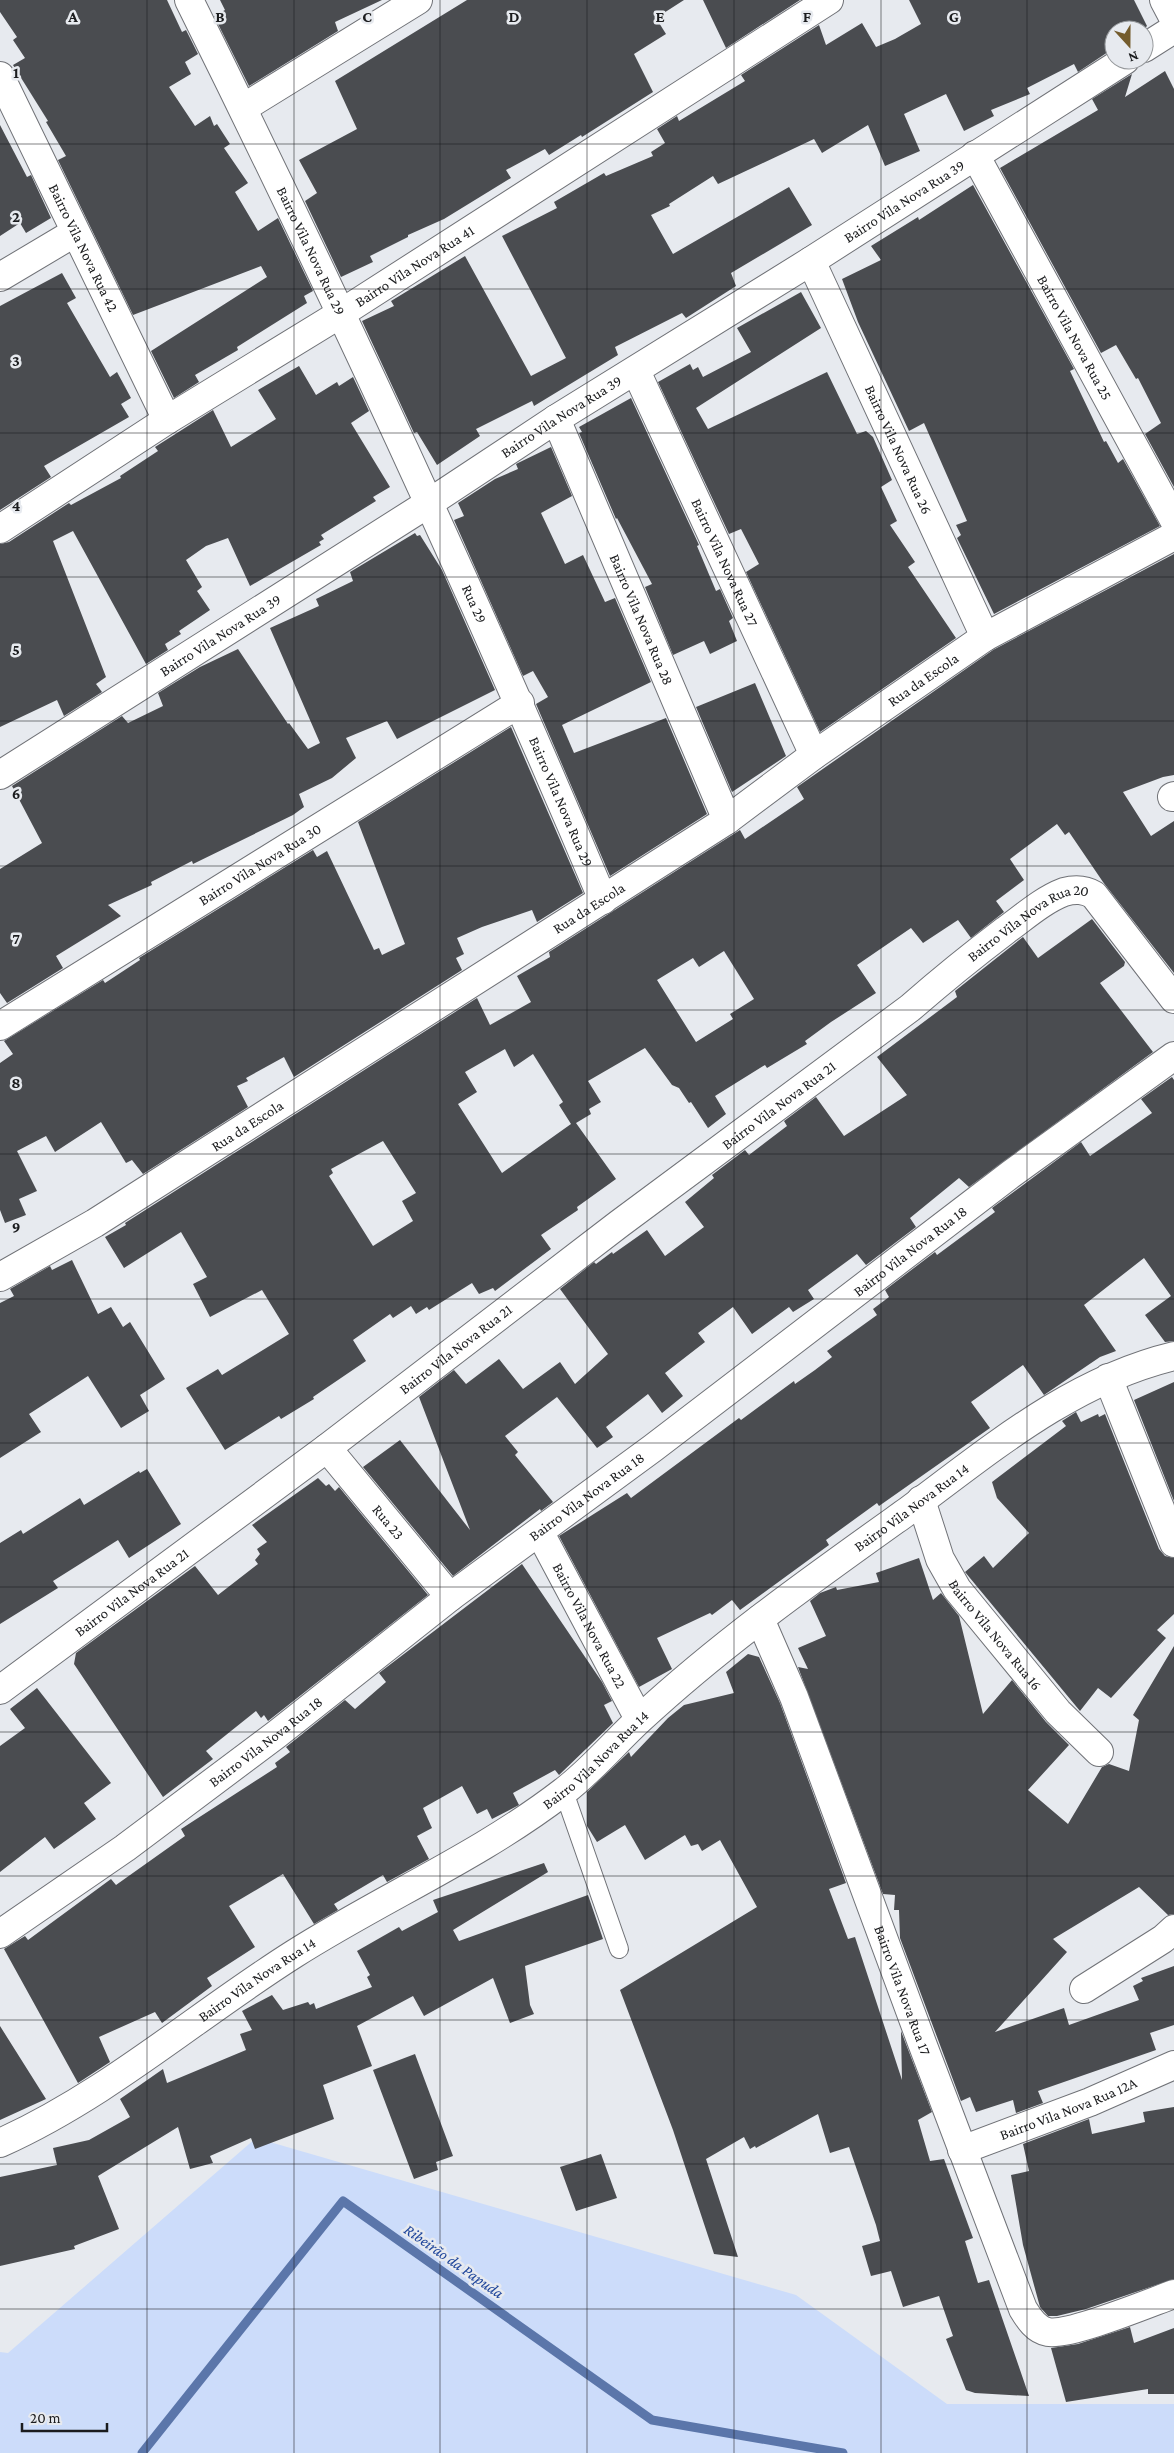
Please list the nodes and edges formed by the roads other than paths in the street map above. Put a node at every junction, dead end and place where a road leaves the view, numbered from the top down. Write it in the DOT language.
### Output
graph roads {
  1 [pos="189,0"];
  2 [pos="417,0"];
  3 [pos="829,0"];
  4 [pos="1164,0"];
  5 [pos="1174,20"];
  6 [pos="1174,29"];
  7 [pos="1154,42"];
  8 [pos="1109,70"];
  9 [pos="0,76"];
  10 [pos="243,108"];
  11 [pos="975,155"];
  12 [pos="74,233"];
  13 [pos="811,261"];
  14 [pos="0,277"];
  15 [pos="340,314"];
  16 [pos="636,371"];
  17 [pos="556,419"];
  18 [pos="167,420"];
  19 [pos="429,502"];
  20 [pos="1174,520"];
  21 [pos="0,529"];
  22 [pos="1174,536"];
  23 [pos="985,637"];
  24 [pos="520,703"];
  25 [pos="814,755"];
  26 [pos="0,775"];
  27 [pos="727,820"];
  28 [pos="602,900"];
  29 [pos="1174,999"];
  30 [pos="910,1008"];
  31 [pos="0,1026"];
  32 [pos="1174,1056"];
  33 [pos="0,1278"];
  34 [pos="1174,1356"];
  35 [pos="1108,1378"];
  36 [pos="327,1448"];
  37 [pos="921,1500"];
  38 [pos="540,1533"];
  39 [pos="1174,1544"];
  40 [pos="450,1596"];
  41 [pos="760,1619"];
  42 [pos="0,1690"];
  43 [pos="639,1719"];
  44 [pos="1099,1752"];
  45 [pos="564,1792"];
  46 [pos="1174,1929"];
  47 [pos="0,1934"];
  48 [pos="619,1948"];
  49 [pos="1084,1989"];
  50 [pos="1174,2065"];
  51 [pos="0,2143"];
  52 [pos="962,2150"];
  53 [pos="1174,2294"];
  1 -- 10 [label="street, Bairro Vila Nova Rua 29"];
  2 -- 10 [label="street"];
  3 -- 15 [label="street, Bairro Vila Nova Rua 41"];
  4 -- 5 [label="street"];
  6 -- 7 [label="street"];
  8 -- 11 [label="street, Bairro Vila Nova Rua 39"];
  9 -- 12 [label="street, Bairro Vila Nova Rua 42"];
  10 -- 15 [label="street, Bairro Vila Nova Rua 29"];
  11 -- 13 [label="street, Bairro Vila Nova Rua 39"];
  11 -- 20 [label="street, Bairro Vila Nova Rua 25"];
  12 -- 14 [label="street"];
  12 -- 18 [label="street, Bairro Vila Nova Rua 42"];
  13 -- 16 [label="street, Bairro Vila Nova Rua 39"];
  13 -- 23 [label="street, Bairro Vila Nova Rua 26"];
  15 -- 18 [label="street, Bairro Vila Nova Rua 41"];
  15 -- 19 [label="street, Bairro Vila Nova Rua 29"];
  16 -- 17 [label="street, Bairro Vila Nova Rua 39"];
  16 -- 25 [label="street, Bairro Vila Nova Rua 27"];
  17 -- 19 [label="street, Bairro Vila Nova Rua 39"];
  17 -- 27 [label="street, Bairro Vila Nova Rua 28"];
  18 -- 21 [label="street, Bairro Vila Nova Rua 41"];
  19 -- 24 [label="street, Rua 29"];
  19 -- 26 [label="street, Bairro Vila Nova Rua 39"];
  22 -- 23 [label="street, Rua da Escola"];
  23 -- 25 [label="street, Rua da Escola"];
  24 -- 28 [label="street, Bairro Vila Nova Rua 29"];
  24 -- 31 [label="street, Bairro Vila Nova Rua 30"];
  25 -- 27 [label="street, Rua da Escola"];
  27 -- 28 [label="street, Rua da Escola"];
  28 -- 33 [label="street, Rua da Escola"];
  29 -- 30 [label="street, Bairro Vila Nova Rua 20"];
  30 -- 36 [label="street, Bairro Vila Nova Rua 21"];
  32 -- 38 [label="street, Bairro Vila Nova Rua 18"];
  34 -- 35 [label="street, Bairro Vila Nova Rua 14"];
  35 -- 37 [label="street, Bairro Vila Nova Rua 14"];
  35 -- 39 [label="street"];
  36 -- 40 [label="street, Rua 23"];
  36 -- 42 [label="street, Bairro Vila Nova Rua 21"];
  37 -- 41 [label="street, Bairro Vila Nova Rua 14"];
  37 -- 44 [label="street, Bairro Vila Nova Rua 16"];
  38 -- 40 [label="street, Bairro Vila Nova Rua 18"];
  38 -- 43 [label="street, Bairro Vila Nova Rua 22"];
  40 -- 47 [label="street, Bairro Vila Nova Rua 18"];
  41 -- 43 [label="street, Bairro Vila Nova Rua 14"];
  41 -- 52 [label="street, Bairro Vila Nova Rua 17"];
  43 -- 45 [label="street, Bairro Vila Nova Rua 14"];
  45 -- 48 [label="lane"];
  45 -- 51 [label="street, Bairro Vila Nova Rua 14"];
  46 -- 49 [label="street"];
  50 -- 52 [label="street, Bairro Vila Nova Rua 12A"];
  52 -- 53 [label="street, Bairro Vila Nova Rua 17"];
}
